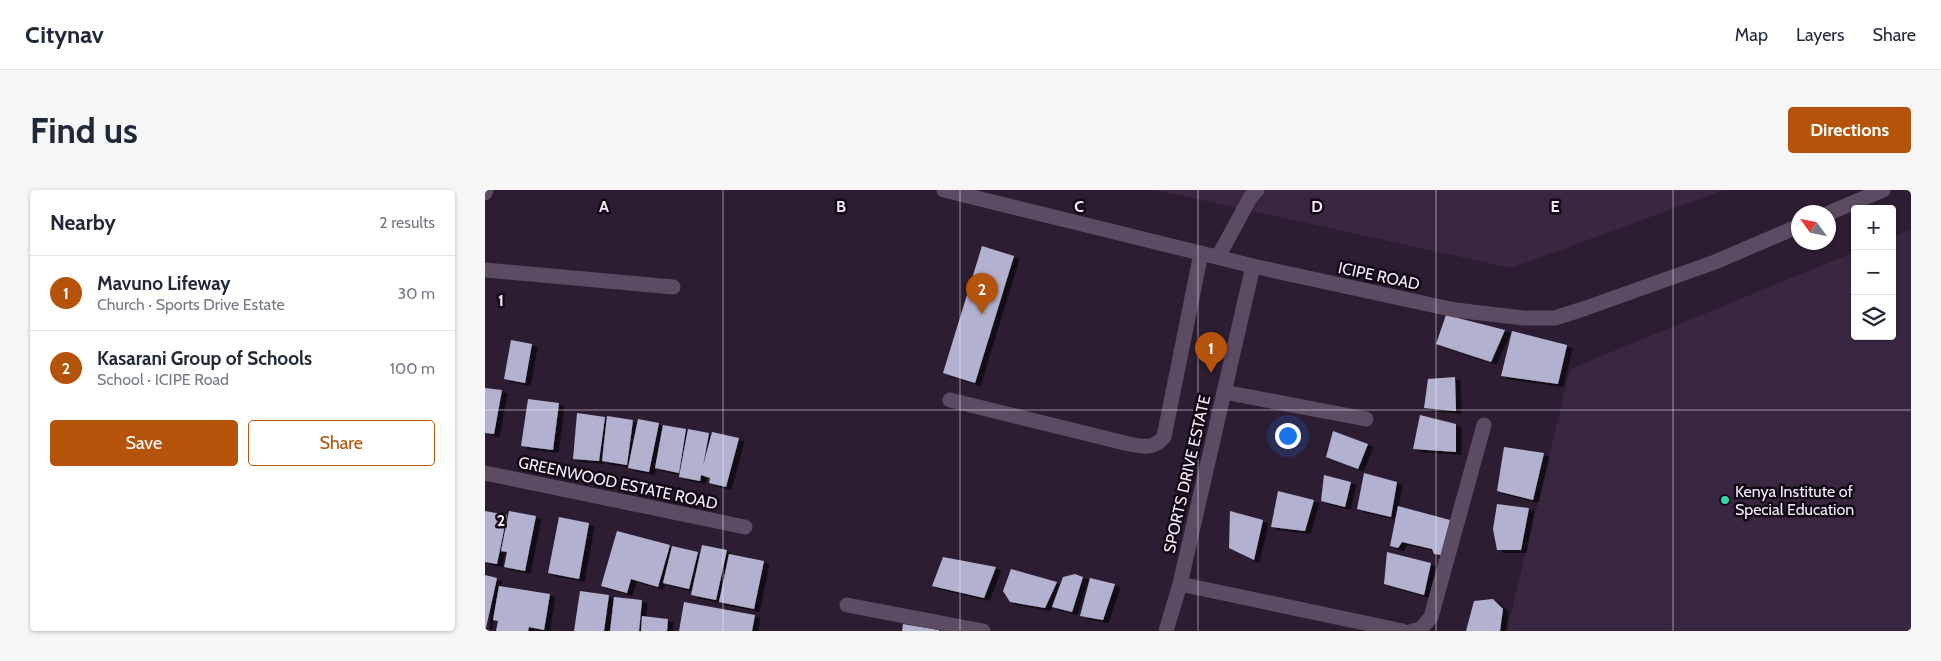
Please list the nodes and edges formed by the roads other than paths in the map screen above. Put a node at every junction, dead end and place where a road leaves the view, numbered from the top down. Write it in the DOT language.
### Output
graph roads {
  1 [pos="944,190"];
  2 [pos="1257,190"];
  3 [pos="1883,190"];
  4 [pos="1836,210"];
  5 [pos="1791,229"];
  6 [pos="1201,253"];
  7 [pos="1218,257"];
  8 [pos="1253,266"];
  9 [pos="485,270"];
  10 [pos="673,287"];
  11 [pos="1224,392"];
  12 [pos="950,400"];
  13 [pos="1367,419"];
  14 [pos="1484,425"];
  15 [pos="485,473"];
  16 [pos="745,527"];
  17 [pos="1180,584"];
  18 [pos="847,605"];
  19 [pos="983,631"];
  20 [pos="1166,631"];
  21 [pos="1403,631"];
  22 [pos="1412,631"];
  1 -- 6 [label="street, ICIPE ROAD"];
  2 -- 7 [label="street"];
  3 -- 4 [label="street"];
  5 -- 8 [label="street, ICIPE ROAD"];
  6 -- 7 [label="street, ICIPE ROAD"];
  6 -- 12 [label="street"];
  7 -- 8 [label="street, ICIPE ROAD"];
  8 -- 11 [label="street, SPORTS DRIVE ESTATE"];
  9 -- 10 [label="street"];
  11 -- 13 [label="street"];
  11 -- 17 [label="street, SPORTS DRIVE ESTATE"];
  14 -- 22 [label="street"];
  15 -- 16 [label="street, GREENWOOD ESTATE ROAD"];
  17 -- 20 [label="street, SPORTS DRIVE ESTATE"];
  17 -- 21 [label="street"];
  18 -- 19 [label="street"];
}
